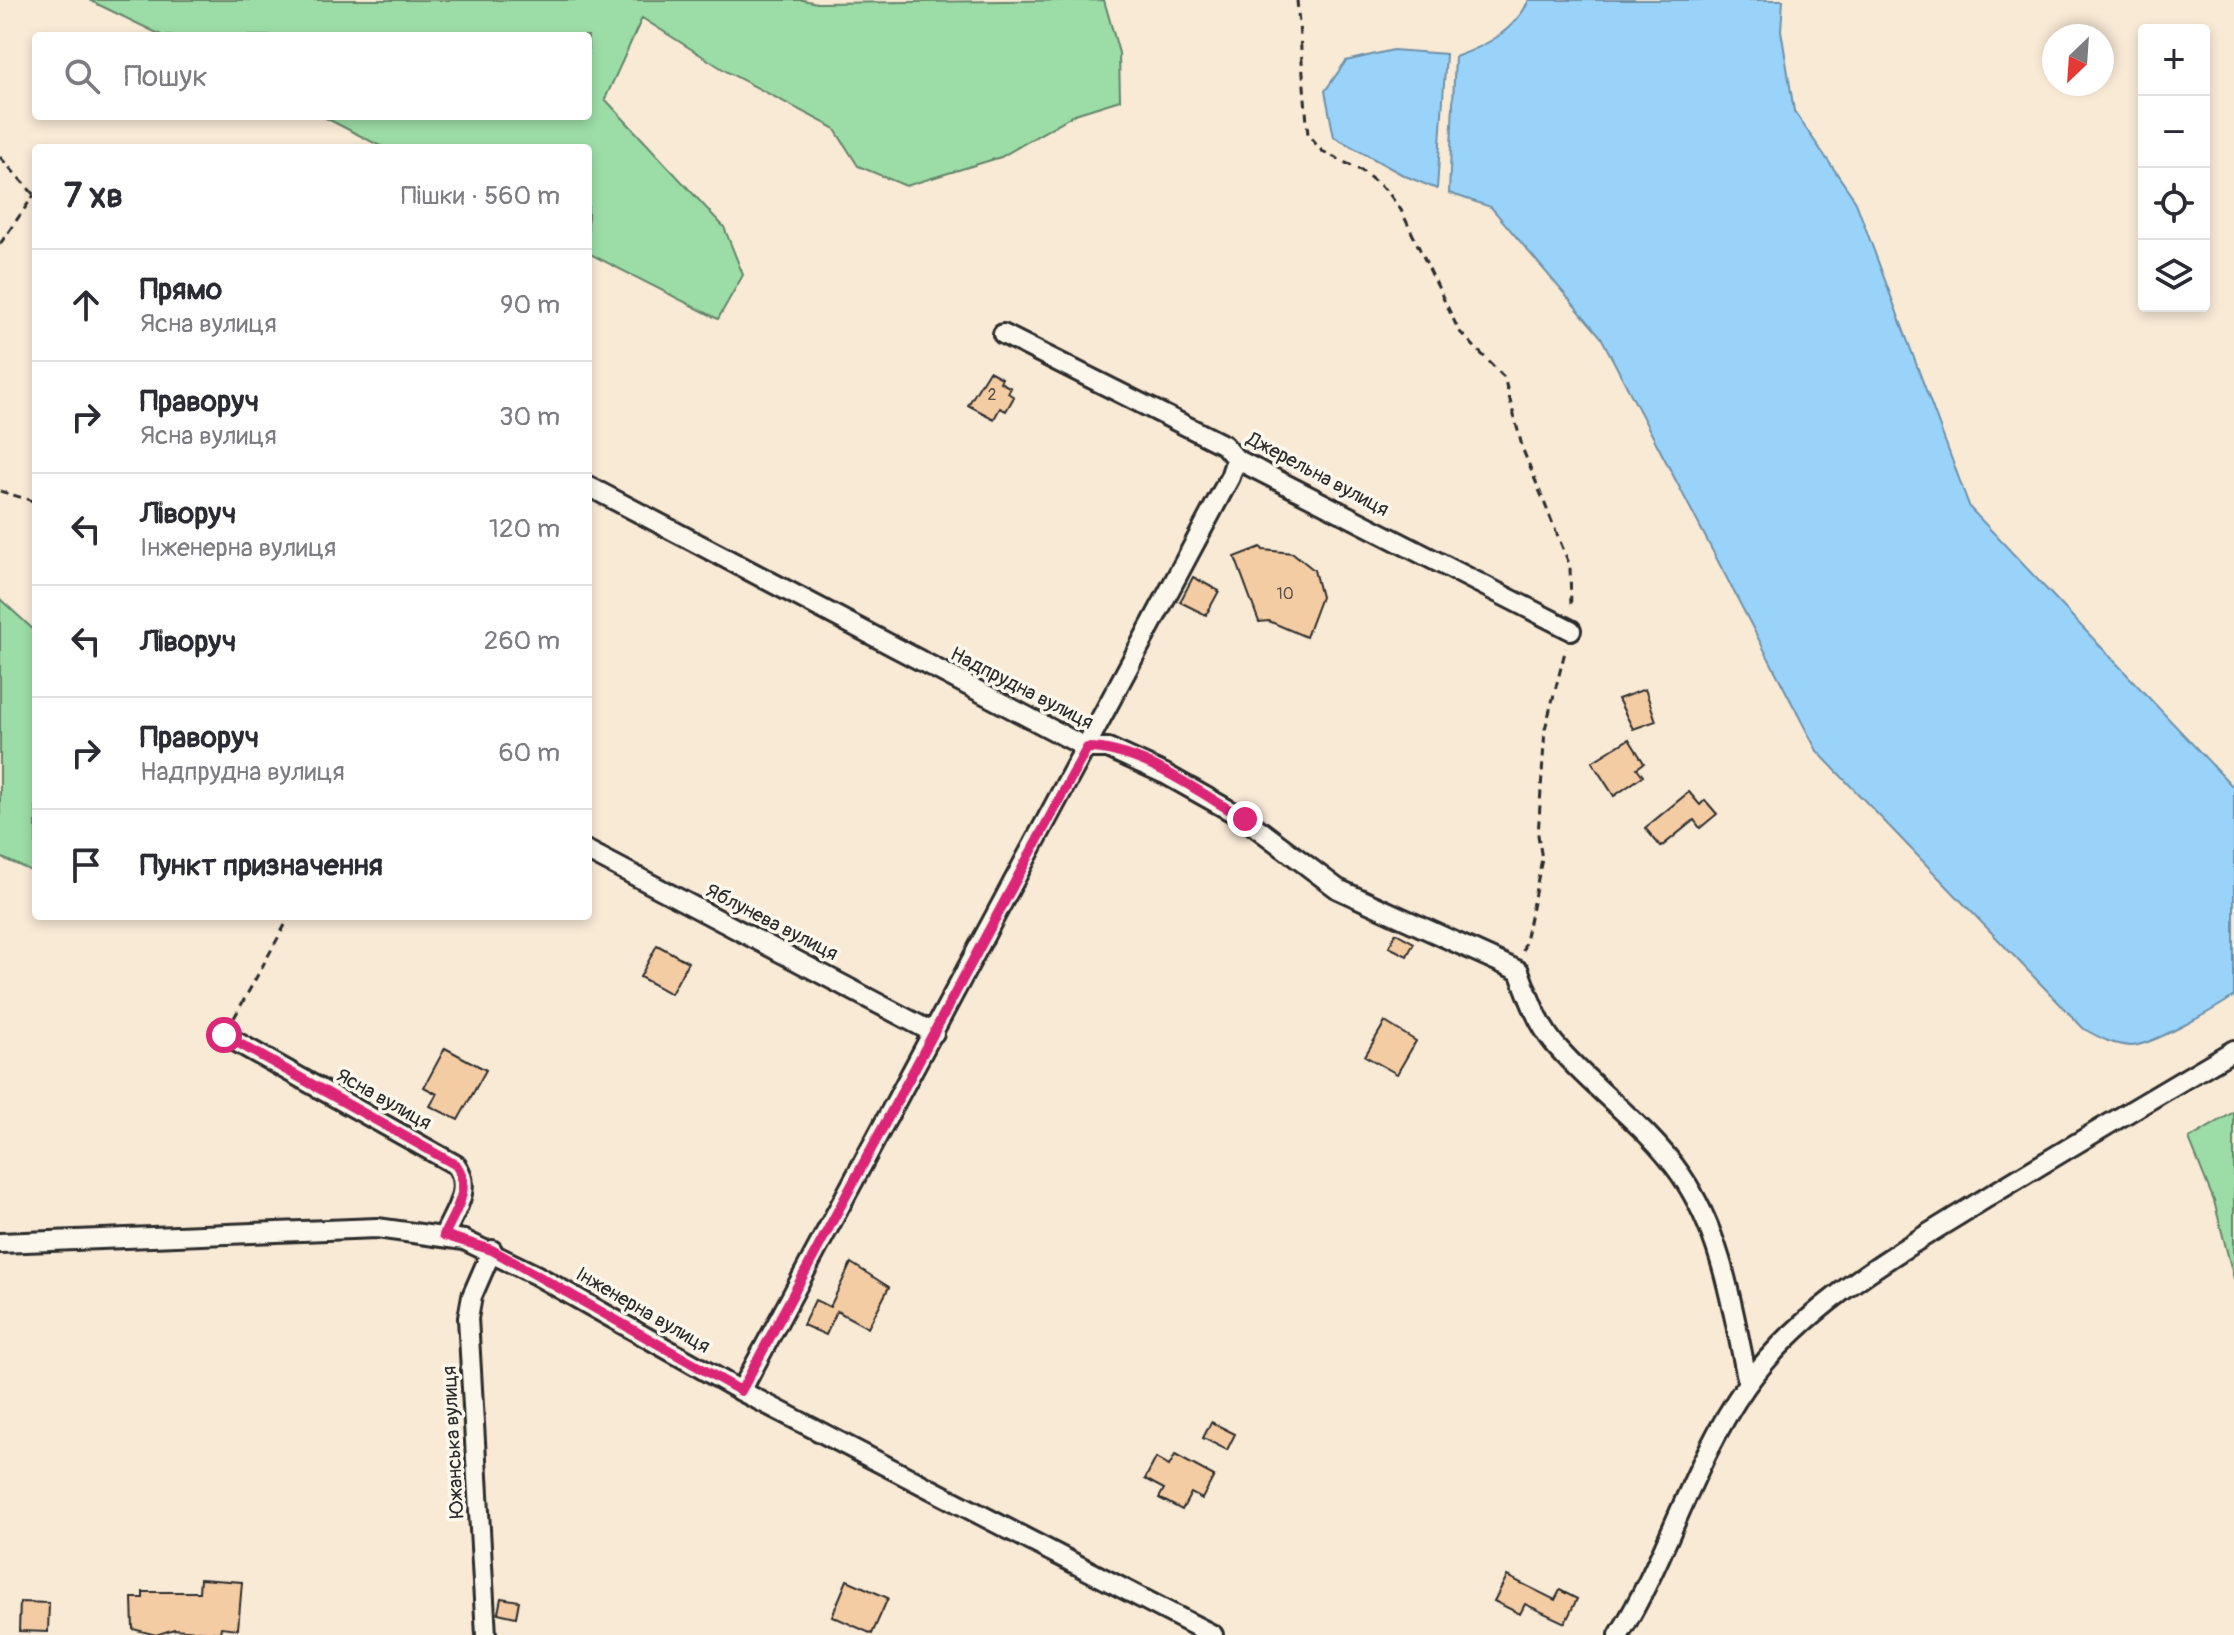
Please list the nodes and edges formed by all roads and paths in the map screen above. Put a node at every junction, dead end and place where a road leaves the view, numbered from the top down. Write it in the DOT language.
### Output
graph roads {
  1 [pos="1297,0"];
  2 [pos="0,157"];
  3 [pos="32,193"];
  4 [pos="32,200"];
  5 [pos="0,244"];
  6 [pos="1003,334"];
  7 [pos="1236,459"];
  8 [pos="592,488"];
  9 [pos="0,491"];
  10 [pos="32,501"];
  11 [pos="1571,630"];
  12 [pos="1087,748"];
  13 [pos="592,853"];
  14 [pos="288,920"];
  15 [pos="1519,971"];
  16 [pos="934,1033"];
  17 [pos="224,1035"];
  18 [pos="2234,1050"];
  19 [pos="444,1235"];
  20 [pos="0,1243"];
  21 [pos="492,1250"];
  22 [pos="1748,1383"];
  23 [pos="741,1391"];
  24 [pos="486,1635"];
  25 [pos="1213,1635"];
  26 [pos="1619,1635"];
  1 -- 11 [label="path"];
  2 -- 3 [label="path"];
  4 -- 5 [label="path"];
  6 -- 7 [label="street, Джерельна вулиця"];
  7 -- 11 [label="street, Джерельна вулиця"];
  7 -- 12 [label="street"];
  8 -- 12 [label="street, Надпрудна вулиця"];
  9 -- 10 [label="path"];
  11 -- 15 [label="path"];
  12 -- 15 [label="street, Надпрудна вулиця"];
  12 -- 16 [label="street"];
  13 -- 16 [label="street, Яблунева вулиця"];
  14 -- 17 [label="path"];
  15 -- 22 [label="street"];
  16 -- 23 [label="street"];
  17 -- 19 [label="street, Ясна вулиця"];
  18 -- 22 [label="street"];
  19 -- 20 [label="street, Інженерна вулиця"];
  19 -- 21 [label="street, Інженерна вулиця"];
  21 -- 23 [label="street, Інженерна вулиця"];
  21 -- 24 [label="street, Южанська вулиця"];
  22 -- 26 [label="street"];
  23 -- 25 [label="street, Інженерна вулиця"];
}
